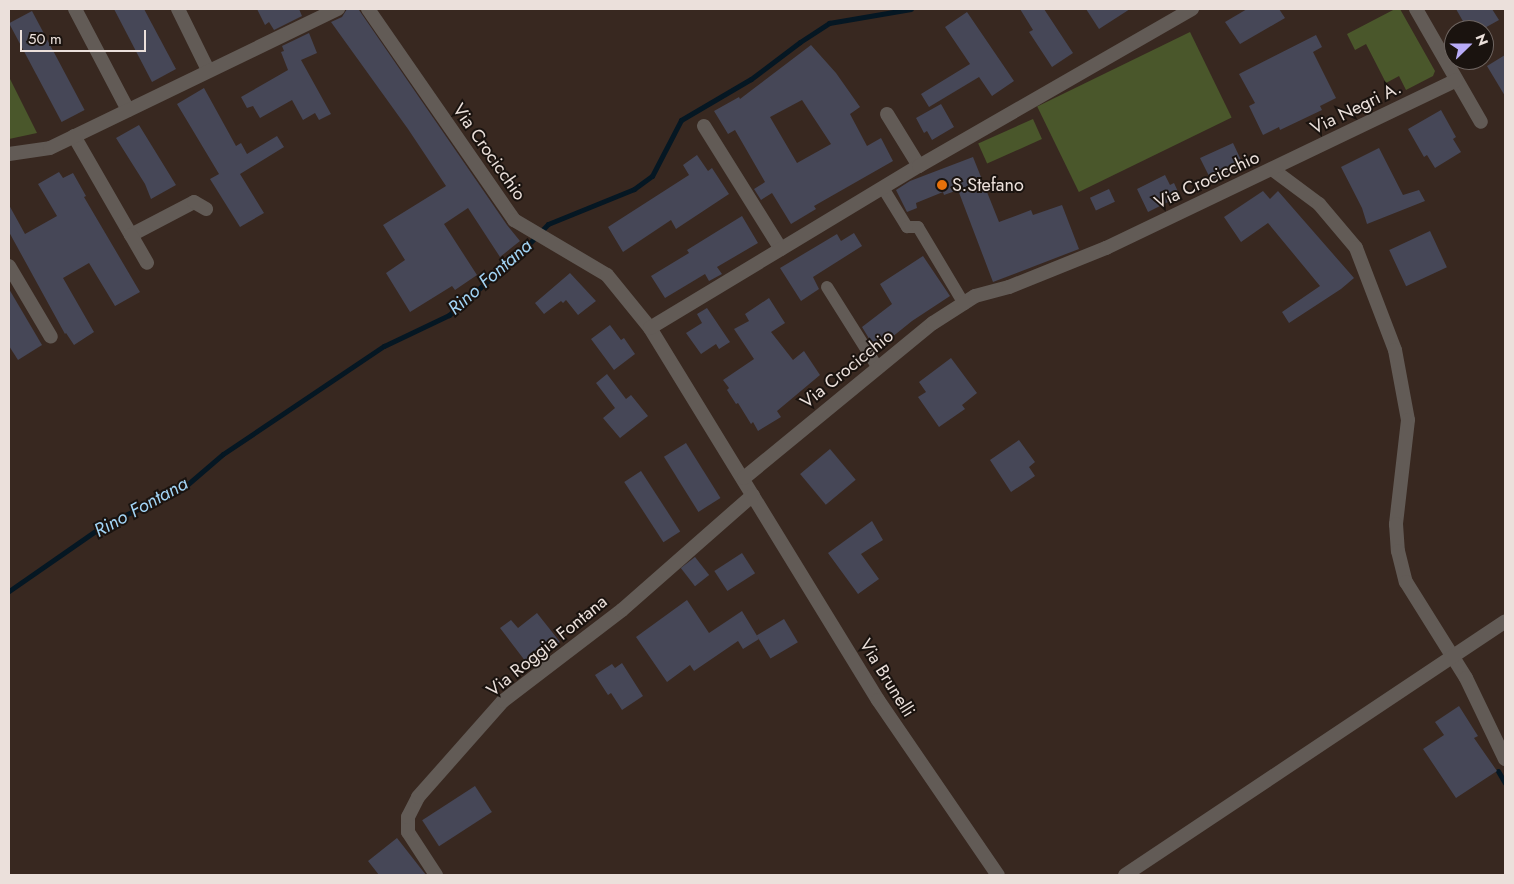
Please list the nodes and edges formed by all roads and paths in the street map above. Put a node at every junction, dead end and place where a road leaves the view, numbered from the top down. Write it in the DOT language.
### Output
graph roads {
  1 [pos="75,9"];
  2 [pos="178,9"];
  3 [pos="338,9"];
  4 [pos="368,9"];
  5 [pos="1192,9"];
  6 [pos="1416,9"];
  7 [pos="208,70"];
  8 [pos="1456,80"];
  9 [pos="128,110"];
  10 [pos="887,114"];
  11 [pos="1481,122"];
  12 [pos="704,126"];
  13 [pos="74,136"];
  14 [pos="9,154"];
  15 [pos="920,166"];
  16 [pos="1272,169"];
  17 [pos="883,188"];
  18 [pos="206,209"];
  19 [pos="131,235"];
  20 [pos="781,249"];
  21 [pos="147,263"];
  22 [pos="9,266"];
  23 [pos="827,287"];
  24 [pos="964,304"];
  25 [pos="650,328"];
  26 [pos="51,337"];
  27 [pos="878,368"];
  28 [pos="744,478"];
  29 [pos="753,495"];
  30 [pos="1505,622"];
  31 [pos="1453,658"];
  32 [pos="1505,759"];
  33 [pos="436,875"];
  34 [pos="998,875"];
  35 [pos="1125,875"];
  1 -- 9 [label="street"];
  2 -- 7 [label="street"];
  3 -- 7 [label="street"];
  4 -- 25 [label="street, Via Crocicchio"];
  5 -- 15 [label="street"];
  6 -- 8 [label="street"];
  7 -- 9 [label="street"];
  8 -- 11 [label="street"];
  8 -- 16 [label="street, Via Negri A."];
  9 -- 13 [label="street"];
  10 -- 15 [label="street"];
  12 -- 20 [label="street"];
  13 -- 14 [label="street"];
  13 -- 19 [label="street"];
  15 -- 17 [label="street"];
  16 -- 24 [label="street, Via Crocicchio"];
  16 -- 31 [label="street, Via Crocicchio"];
  17 -- 20 [label="street"];
  17 -- 24 [label="street"];
  18 -- 19 [label="street"];
  19 -- 21 [label="street"];
  20 -- 25 [label="street"];
  22 -- 26 [label="street"];
  23 -- 27 [label="street"];
  24 -- 27 [label="street, Via Crocicchio"];
  25 -- 28 [label="street, Via Crocicchio"];
  27 -- 28 [label="street, Via Crocicchio"];
  28 -- 29 [label="street, Via Crocicchio"];
  29 -- 33 [label="street, Via Roggia Fontana"];
  29 -- 34 [label="street, Via Brunelli"];
  30 -- 31 [label="street"];
  31 -- 32 [label="street, Via Crocicchio"];
  31 -- 35 [label="street"];
}
